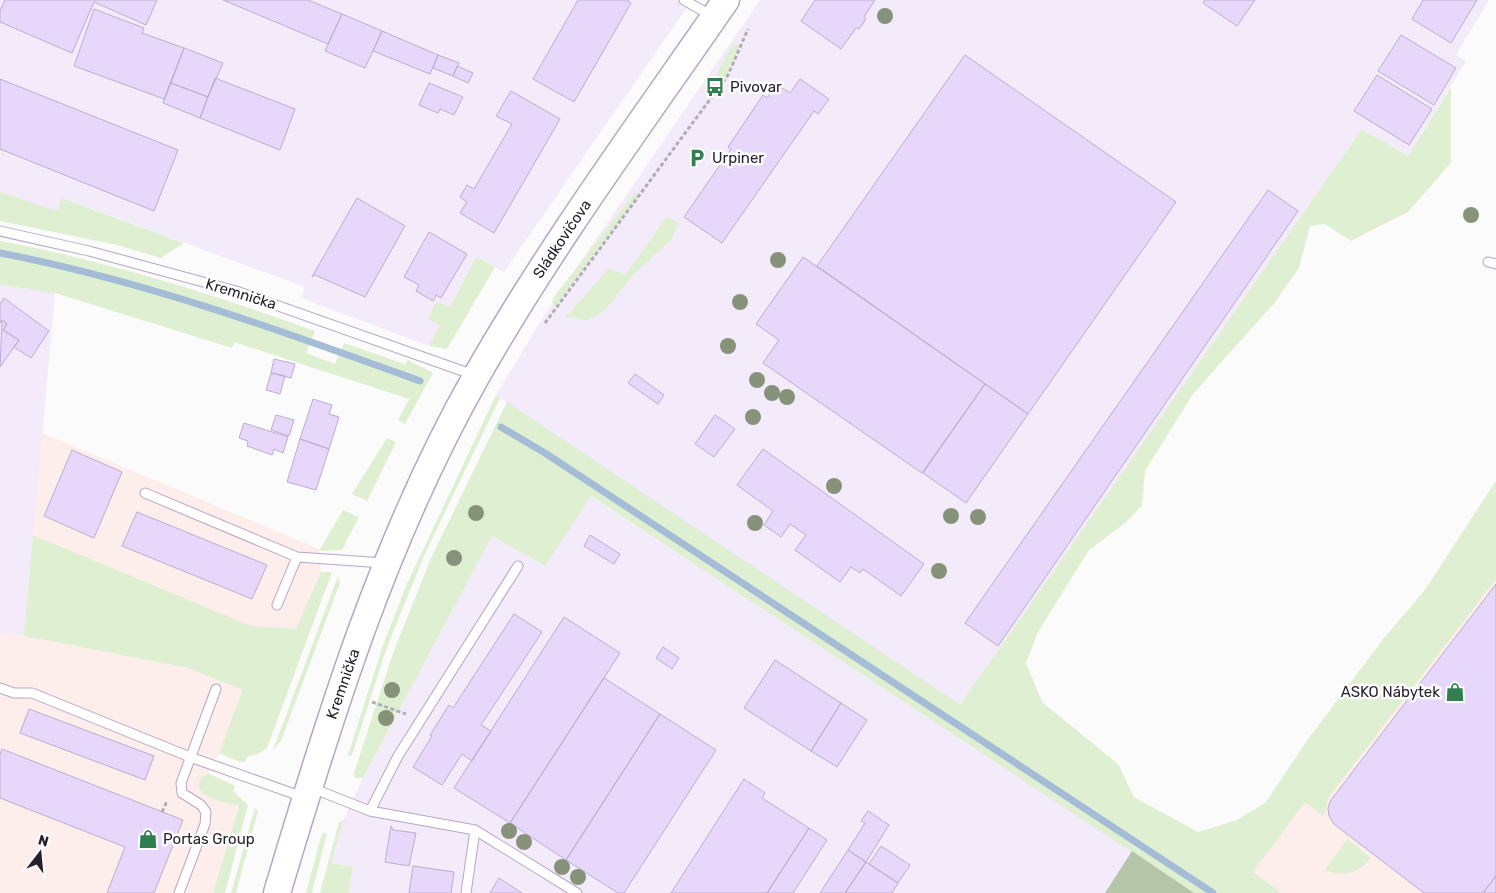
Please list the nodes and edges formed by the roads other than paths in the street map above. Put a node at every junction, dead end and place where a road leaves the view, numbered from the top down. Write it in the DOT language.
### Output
graph roads {
  1 [pos="684,0"];
  2 [pos="720,9"];
  3 [pos="0,231"];
  4 [pos="476,376"];
  5 [pos="428,472"];
  6 [pos="145,493"];
  7 [pos="297,557"];
  8 [pos="386,563"];
  9 [pos="518,566"];
  10 [pos="277,605"];
  11 [pos="0,688"];
  12 [pos="216,689"];
  13 [pos="190,757"];
  14 [pos="307,792"];
  15 [pos="373,811"];
  16 [pos="475,830"];
  17 [pos="179,893"];
  18 [pos="277,893"];
  19 [pos="466,893"];
  20 [pos="577,893"];
  1 -- 2 [label="lane, Sládkovičova"];
  2 -- 4 [label="main road, Sládkovičova"];
  3 -- 4 [label="lane, Kremnička"];
  4 -- 5 [label="main road, Sládkovičova"];
  5 -- 8 [label="main road, Kremnička"];
  6 -- 7 [label="lane"];
  7 -- 8 [label="lane"];
  7 -- 10 [label="lane"];
  8 -- 14 [label="main road, Kremnička"];
  9 -- 15 [label="lane"];
  11 -- 13 [label="lane"];
  12 -- 13 [label="lane"];
  13 -- 14 [label="lane"];
  13 -- 17 [label="lane"];
  14 -- 15 [label="lane"];
  14 -- 18 [label="main road, Kremnička"];
  15 -- 16 [label="lane"];
  16 -- 19 [label="lane"];
  16 -- 20 [label="lane"];
}
